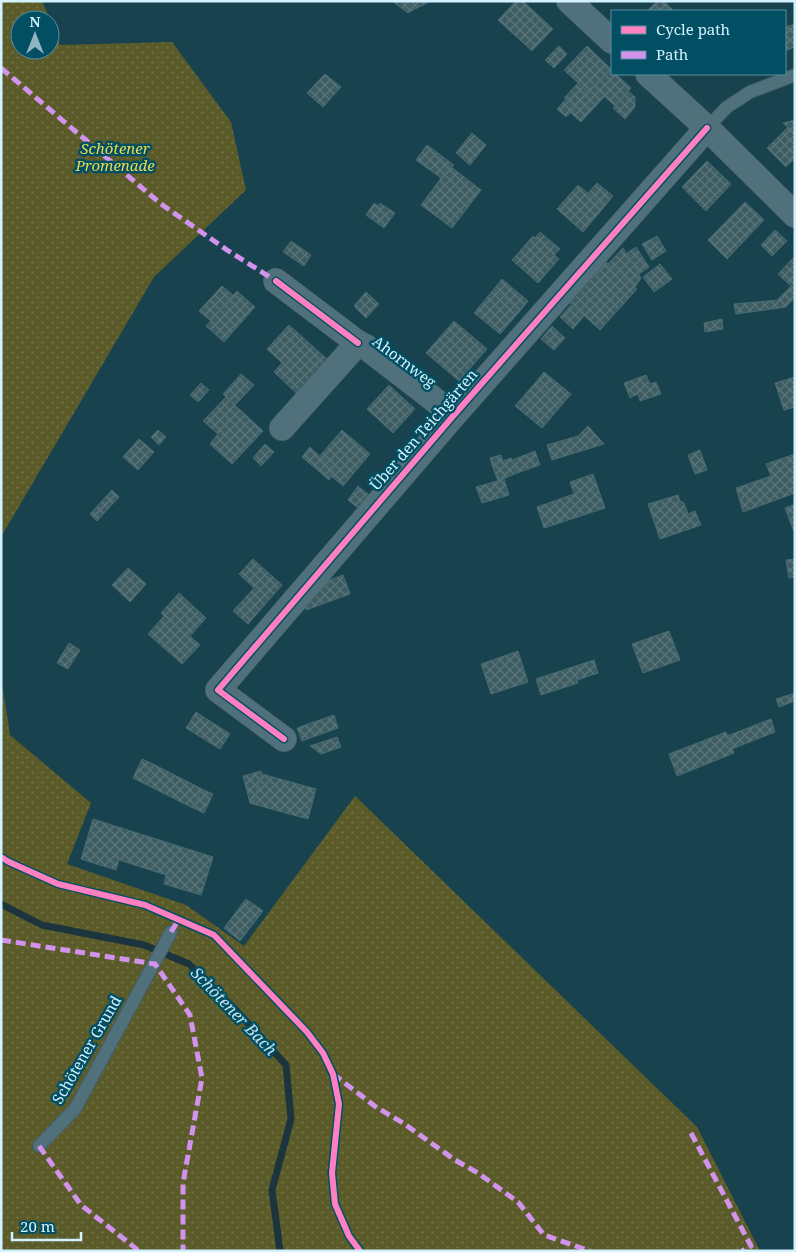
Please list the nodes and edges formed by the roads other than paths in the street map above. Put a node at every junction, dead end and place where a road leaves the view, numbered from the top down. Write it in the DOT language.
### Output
graph roads {
  1 [pos="569,1"];
  2 [pos="611,40"];
  3 [pos="649,75"];
  4 [pos="795,75"];
  5 [pos="708,128"];
  6 [pos="795,214"];
  7 [pos="276,281"];
  8 [pos="358,343"];
  9 [pos="454,415"];
  10 [pos="282,428"];
  11 [pos="284,739"];
  12 [pos="172,932"];
  13 [pos="39,1146"];
  1 -- 2 [label="street"];
  3 -- 5 [label="street"];
  4 -- 5 [label="lane"];
  5 -- 6 [label="street"];
  5 -- 9 [label="street, Über den Teichgärten"];
  7 -- 8 [label="street"];
  8 -- 9 [label="street, Ahornweg"];
  8 -- 10 [label="street, Ahornweg"];
  9 -- 11 [label="street, Über den Teichgärten"];
  12 -- 13 [label="lane, Schötener Grund"];
}
